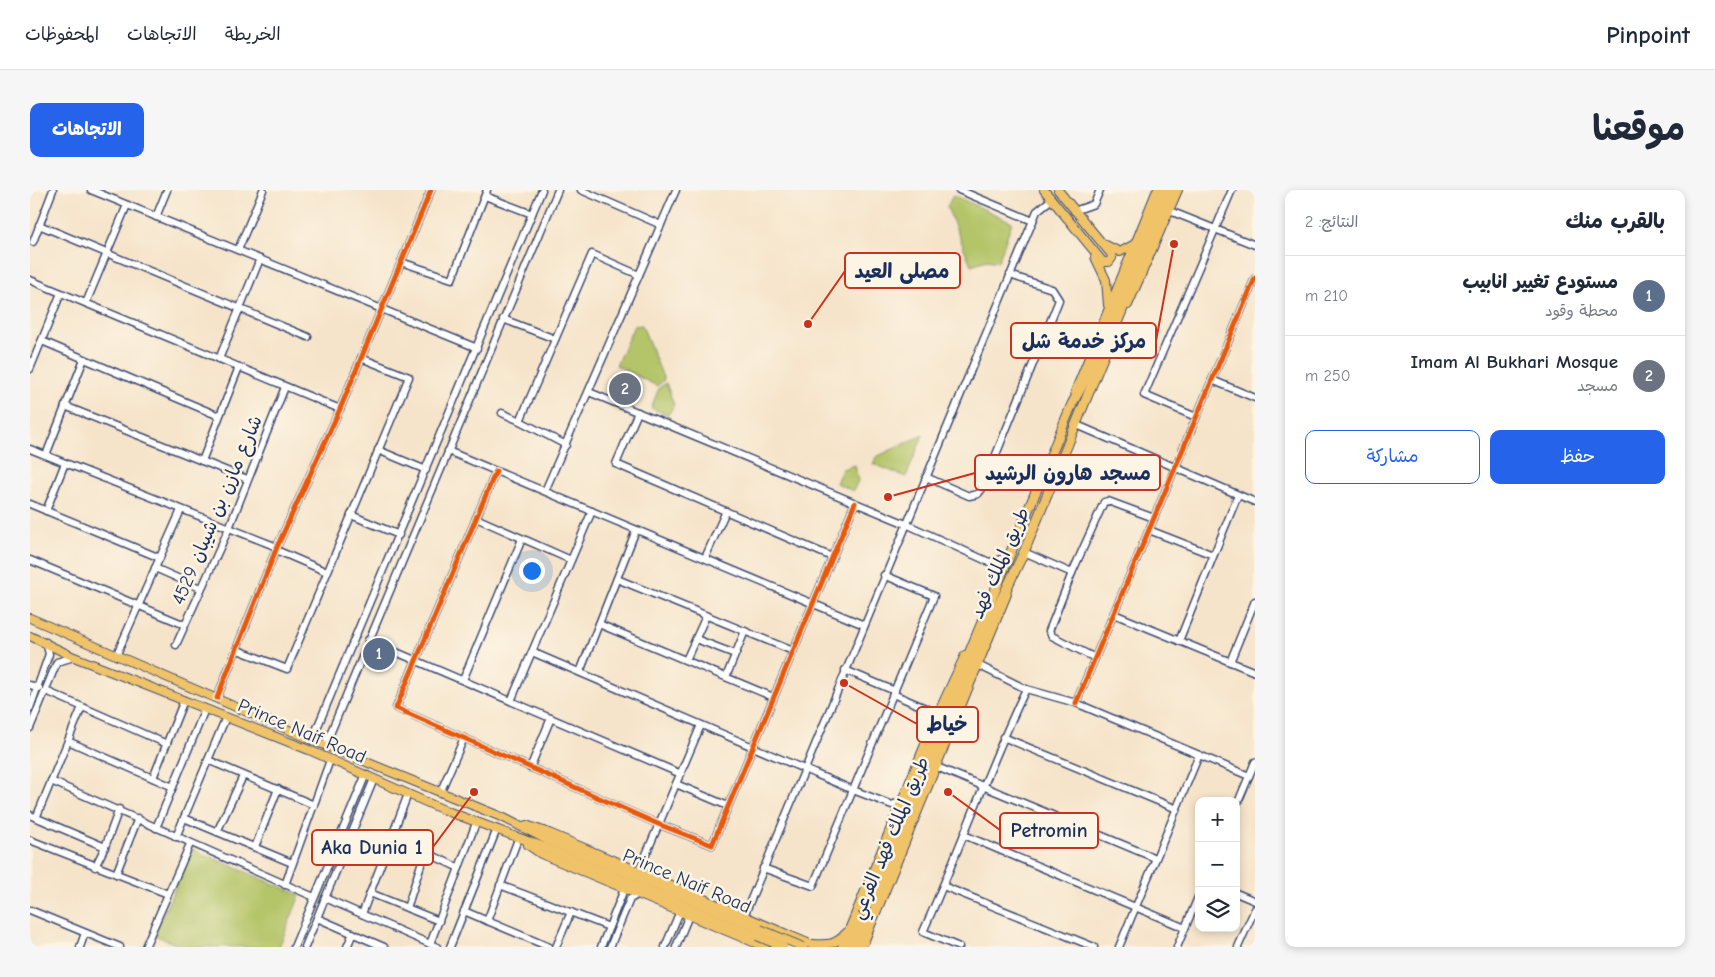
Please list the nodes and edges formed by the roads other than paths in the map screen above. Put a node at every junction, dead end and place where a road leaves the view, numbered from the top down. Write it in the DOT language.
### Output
graph roads {
  1 [pos="53,190"];
  2 [pos="91,190"];
  3 [pos="167,190"];
  4 [pos="263,190"];
  5 [pos="431,190"];
  6 [pos="542,190"];
  7 [pos="558,190"];
  8 [pos="581,190"];
  9 [pos="676,190"];
  10 [pos="961,190"];
  11 [pos="1044,190"];
  12 [pos="1058,190"];
  13 [pos="1100,190"];
  14 [pos="1157,190"];
  15 [pos="1164,190"];
  16 [pos="1171,190"];
  17 [pos="1178,190"];
  18 [pos="1232,190"];
  19 [pos="486,193"];
  20 [pos="1052,199"];
  21 [pos="127,205"];
  22 [pos="1074,211"];
  23 [pos="1170,211"];
  24 [pos="532,214"];
  25 [pos="156,217"];
  26 [pos="1033,221"];
  27 [pos="39,225"];
  28 [pos="661,225"];
  29 [pos="1215,228"];
  30 [pos="1095,235"];
  31 [pos="33,242"];
  32 [pos="1087,242"];
  33 [pos="1135,243"];
  34 [pos="1255,245"];
  35 [pos="238,250"];
  36 [pos="107,253"];
  37 [pos="260,260"];
  38 [pos="401,262"];
  39 [pos="639,275"];
  40 [pos="1010,275"];
  41 [pos="1255,278"];
  42 [pos="30,280"];
  43 [pos="61,293"];
  44 [pos="86,303"];
  45 [pos="239,308"];
  46 [pos="381,310"];
  47 [pos="1107,310"];
  48 [pos="503,320"];
  49 [pos="1118,324"];
  50 [pos="308,337"];
  51 [pos="555,339"];
  52 [pos="42,341"];
  53 [pos="477,348"];
  54 [pos="361,358"];
  55 [pos="84,359"];
  56 [pos="219,359"];
  57 [pos="239,367"];
  58 [pos="30,369"];
  59 [pos="1212,380"];
  60 [pos="285,387"];
  61 [pos="590,392"];
  62 [pos="1255,398"];
  63 [pos="1072,404"];
  64 [pos="65,406"];
  65 [pos="340,409"];
  66 [pos="638,412"];
  67 [pos="502,413"];
  68 [pos="220,416"];
  69 [pos="1196,417"];
  70 [pos="520,421"];
  71 [pos="1077,425"];
  72 [pos="566,445"];
  73 [pos="30,449"];
  74 [pos="378,450"];
  75 [pos="448,451"];
  76 [pos="46,455"];
  77 [pos="202,461"];
  78 [pos="65,463"];
  79 [pos="1175,468"];
  80 [pos="426,470"];
  81 [pos="496,471"];
  82 [pos="926,477"];
  83 [pos="247,479"];
  84 [pos="545,491"];
  85 [pos="1238,495"];
  86 [pos="1255,502"];
  87 [pos="855,503"];
  88 [pos="30,504"];
  89 [pos="46,510"];
  90 [pos="181,510"];
  91 [pos="592,511"];
  92 [pos="726,511"];
  93 [pos="351,515"];
  94 [pos="476,518"];
  95 [pos="1154,518"];
  96 [pos="906,524"];
  97 [pos="229,528"];
  98 [pos="636,530"];
  99 [pos="1149,530"];
  100 [pos="399,535"];
  101 [pos="522,539"];
  102 [pos="277,548"];
  103 [pos="1010,552"];
  104 [pos="1024,552"];
  105 [pos="1213,555"];
  106 [pos="832,557"];
  107 [pos="160,558"];
  108 [pos="704,558"];
  109 [pos="30,560"];
  110 [pos="571,560"];
  111 [pos="155,568"];
  112 [pos="327,572"];
  113 [pos="1072,573"];
  114 [pos="1014,574"];
  115 [pos="884,576"];
  116 [pos="617,579"];
  117 [pos="200,588"];
  118 [pos="1255,600"];
  119 [pos="812,604"];
  120 [pos="139,606"];
  121 [pos="1114,614"];
  122 [pos="706,616"];
  123 [pos="30,619"];
  124 [pos="599,624"];
  125 [pos="184,625"];
  126 [pos="864,625"];
  127 [pos="744,631"];
  128 [pos="976,634"];
  129 [pos="30,635"];
  130 [pos="696,639"];
  131 [pos="368,640"];
  132 [pos="1178,641"];
  133 [pos="46,642"];
  134 [pos="176,645"];
  135 [pos="238,650"];
  136 [pos="793,651"];
  137 [pos="532,652"];
  138 [pos="735,654"];
  139 [pos="116,656"];
  140 [pos="74,657"];
  141 [pos="1095,658"];
  142 [pos="416,660"];
  143 [pos="686,660"];
  144 [pos="1230,662"];
  145 [pos="980,666"];
  146 [pos="845,670"];
  147 [pos="580,672"];
  148 [pos="1255,672"];
  149 [pos="726,677"];
  150 [pos="463,680"];
  151 [pos="30,685"];
  152 [pos="39,688"];
  153 [pos="1026,689"];
  154 [pos="46,691"];
  155 [pos="894,692"];
  156 [pos="773,697"];
  157 [pos="217,698"];
  158 [pos="184,700"];
  159 [pos="511,701"];
  160 [pos="1076,704"];
  161 [pos="82,707"];
  162 [pos="30,708"];
  163 [pos="205,708"];
  164 [pos="226,717"];
  165 [pos="552,718"];
  166 [pos="321,720"];
  167 [pos="935,720"];
  168 [pos="701,725"];
  169 [pos="332,726"];
  170 [pos="30,728"];
  171 [pos="1003,737"];
  172 [pos="464,738"];
  173 [pos="312,740"];
  174 [pos="68,741"];
  175 [pos="167,744"];
  176 [pos="325,746"];
  177 [pos="752,747"];
  178 [pos="1199,755"];
  179 [pos="208,760"];
  180 [pos="330,760"];
  181 [pos="1255,762"];
  182 [pos="937,767"];
  183 [pos="530,768"];
  184 [pos="804,769"];
  185 [pos="366,774"];
  186 [pos="681,774"];
  187 [pos="243,776"];
  188 [pos="1249,776"];
  189 [pos="153,778"];
  190 [pos="374,779"];
  191 [pos="51,781"];
  192 [pos="676,784"];
  193 [pos="984,786"];
  194 [pos="173,787"];
  195 [pos="278,789"];
  196 [pos="853,790"];
  197 [pos="408,794"];
  198 [pos="440,794"];
  199 [pos="1240,797"];
  200 [pos="902,801"];
  201 [pos="314,805"];
  202 [pos="728,806"];
  203 [pos="352,808"];
  204 [pos="119,809"];
  205 [pos="1177,809"];
  206 [pos="361,811"];
  207 [pos="33,816"];
  208 [pos="138,818"];
  209 [pos="184,818"];
  210 [pos="504,818"];
  211 [pos="476,823"];
  212 [pos="658,824"];
  213 [pos="156,828"];
  214 [pos="497,830"];
  215 [pos="217,832"];
  216 [pos="964,835"];
  217 [pos="392,836"];
  218 [pos="176,838"];
  219 [pos="518,839"];
  220 [pos="30,840"];
  221 [pos="190,844"];
  222 [pos="105,847"];
  223 [pos="255,847"];
  224 [pos="425,852"];
  225 [pos="1156,858"];
  226 [pos="292,863"];
  227 [pos="95,867"];
  228 [pos="459,868"];
  229 [pos="763,868"];
  230 [pos="639,871"];
  231 [pos="116,874"];
  232 [pos="285,884"];
  233 [pos="500,885"];
  234 [pos="620,886"];
  235 [pos="943,886"];
  236 [pos="370,893"];
  237 [pos="168,894"];
  238 [pos="639,894"];
  239 [pos="1240,895"];
  240 [pos="314,897"];
  241 [pos="325,898"];
  242 [pos="1255,901"];
  243 [pos="1195,904"];
  244 [pos="861,906"];
  245 [pos="1136,907"];
  246 [pos="407,908"];
  247 [pos="1255,909"];
  248 [pos="30,910"];
  249 [pos="875,910"];
  250 [pos="464,911"];
  251 [pos="571,912"];
  252 [pos="680,912"];
  253 [pos="362,914"];
  254 [pos="689,915"];
  255 [pos="744,916"];
  256 [pos="317,918"];
  257 [pos="439,921"];
  258 [pos="487,921"];
  259 [pos="609,927"];
  260 [pos="1185,928"];
  261 [pos="848,930"];
  262 [pos="300,931"];
  263 [pos="780,932"];
  264 [pos="85,933"];
  265 [pos="310,934"];
  266 [pos="353,934"];
  267 [pos="670,934"];
  268 [pos="680,938"];
  269 [pos="755,939"];
  270 [pos="421,944"];
  271 [pos="430,944"];
  272 [pos="117,946"];
  273 [pos="810,946"];
  274 [pos="863,946"];
  275 [pos="80,947"];
  276 [pos="145,947"];
  277 [pos="294,947"];
  278 [pos="305,947"];
  279 [pos="347,947"];
  280 [pos="384,947"];
  281 [pos="437,947"];
  282 [pos="450,947"];
  283 [pos="549,947"];
  284 [pos="556,947"];
  285 [pos="601,947"];
  286 [pos="610,947"];
  287 [pos="665,947"];
  288 [pos="676,947"];
  289 [pos="765,947"];
  290 [pos="782,947"];
  291 [pos="842,947"];
  292 [pos="848,947"];
  293 [pos="855,947"];
  294 [pos="959,947"];
  295 [pos="1094,947"];
  296 [pos="1119,947"];
  297 [pos="1177,947"];
  298 [pos="1238,947"];
  1 -- 27 [label="street"];
  2 -- 21 [label="street"];
  3 -- 25 [label="street"];
  4 -- 35 [label="street"];
  5 -- 38 [label="street"];
  6 -- 24 [label="street"];
  7 -- 48 [label="street"];
  8 -- 28 [label="street"];
  9 -- 28 [label="street"];
  10 -- 26 [label="street"];
  11 -- 20 [label="main road"];
  12 -- 22 [label="main road"];
  13 -- 22 [label="street"];
  14 -- 33 [label="main road"];
  15 -- 63 [label="highway, طريق الملك فهد"];
  16 -- 49 [label="highway, طريق الملك فهد"];
  17 -- 23 [label="main road"];
  18 -- 29 [label="street"];
  19 -- 24 [label="street"];
  19 -- 38 [label="street"];
  20 -- 26 [label="street"];
  20 -- 32 [label="main road"];
  21 -- 25 [label="street"];
  21 -- 36 [label="street"];
  22 -- 30 [label="main road"];
  23 -- 29 [label="street"];
  23 -- 49 [label="main road"];
  24 -- 53 [label="street"];
  25 -- 35 [label="street"];
  26 -- 40 [label="street"];
  27 -- 31 [label="street"];
  27 -- 36 [label="street"];
  28 -- 39 [label="street"];
  29 -- 34 [label="street"];
  29 -- 69 [label="street"];
  30 -- 32 [label="main road"];
  30 -- 33 [label="main road"];
  32 -- 47 [label="main road"];
  33 -- 47 [label="main road"];
  35 -- 37 [label="street"];
  36 -- 44 [label="street"];
  36 -- 45 [label="street"];
  37 -- 45 [label="street"];
  37 -- 46 [label="street"];
  38 -- 46 [label="street"];
  39 -- 51 [label="street"];
  39 -- 61 [label="street"];
  40 -- 82 [label="street"];
  40 -- 82 [label="street"];
  41 -- 59 [label="street"];
  42 -- 43 [label="street"];
  43 -- 44 [label="street"];
  43 -- 52 [label="street"];
  44 -- 56 [label="street"];
  45 -- 50 [label="street"];
  45 -- 56 [label="street"];
  46 -- 53 [label="street"];
  46 -- 54 [label="street"];
  47 -- 63 [label="main road"];
  48 -- 51 [label="street"];
  48 -- 75 [label="street"];
  49 -- 71 [label="highway, طريق الملك فهد"];
  51 -- 70 [label="street"];
  52 -- 55 [label="street"];
  52 -- 58 [label="street"];
  53 -- 80 [label="street"];
  54 -- 65 [label="street"];
  54 -- 74 [label="street"];
  55 -- 64 [label="street"];
  55 -- 68 [label="street"];
  56 -- 57 [label="street"];
  57 -- 60 [label="street"];
  57 -- 68 [label="street"];
  59 -- 62 [label="street"];
  59 -- 69 [label="street"];
  60 -- 65 [label="street"];
  60 -- 83 [label="street, شارع مازن بن شيبان 4529"];
  61 -- 66 [label="street"];
  61 -- 72 [label="street"];
  63 -- 103 [label="highway, طريق الملك فهد"];
  64 -- 76 [label="street"];
  64 -- 77 [label="street"];
  65 -- 102 [label="street"];
  66 -- 87 [label="street"];
  66 -- 92 [label="street"];
  67 -- 70 [label="street"];
  68 -- 77 [label="street"];
  69 -- 79 [label="street"];
  70 -- 72 [label="street"];
  71 -- 79 [label="street"];
  71 -- 104 [label="highway, طريق الملك فهد"];
  72 -- 84 [label="street"];
  73 -- 76 [label="street"];
  74 -- 80 [label="street"];
  74 -- 93 [label="street"];
  75 -- 81 [label="street"];
  75 -- 131 [label="street"];
  76 -- 78 [label="street"];
  77 -- 83 [label="street"];
  78 -- 89 [label="street"];
  78 -- 90 [label="street"];
  79 -- 85 [label="street"];
  79 -- 95 [label="street"];
  80 -- 100 [label="street"];
  81 -- 84 [label="street"];
  81 -- 94 [label="street"];
  82 -- 96 [label="street"];
  83 -- 97 [label="street, شارع مازن بن شيبان 4529"];
  84 -- 91 [label="street"];
  85 -- 86 [label="street"];
  85 -- 105 [label="street"];
  87 -- 96 [label="street"];
  87 -- 106 [label="street"];
  88 -- 89 [label="street"];
  89 -- 107 [label="street"];
  90 -- 97 [label="street"];
  90 -- 107 [label="street"];
  91 -- 98 [label="street"];
  91 -- 110 [label="street"];
  92 -- 106 [label="street"];
  92 -- 108 [label="street"];
  93 -- 100 [label="street"];
  93 -- 112 [label="street"];
  94 -- 101 [label="street"];
  94 -- 142 [label="street"];
  95 -- 99 [label="street"];
  95 -- 113 [label="street"];
  96 -- 103 [label="street"];
  96 -- 115 [label="street"];
  97 -- 102 [label="street"];
  97 -- 117 [label="street, شارع مازن بن شيبان 4529"];
  98 -- 108 [label="street"];
  98 -- 116 [label="street"];
  99 -- 105 [label="street"];
  99 -- 121 [label="street"];
  100 -- 166 [label="street"];
  101 -- 110 [label="street"];
  101 -- 150 [label="street"];
  102 -- 112 [label="street"];
  102 -- 135 [label="street"];
  103 -- 128 [label="highway, طريق الملك فهد"];
  104 -- 113 [label="street"];
  104 -- 114 [label="highway, طريق الملك فهد"];
  105 -- 132 [label="street"];
  106 -- 119 [label="street"];
  107 -- 111 [label="street"];
  108 -- 119 [label="street"];
  109 -- 120 [label="street"];
  110 -- 137 [label="street"];
  111 -- 117 [label="street"];
  111 -- 120 [label="street"];
  112 -- 135 [label="street"];
  113 -- 141 [label="street"];
  114 -- 145 [label="main road, طريق الملك فهد الفرعي"];
  114 -- 293 [label="highway, طريق الملك فهد"];
  115 -- 126 [label="street"];
  115 -- 155 [label="street"];
  116 -- 122 [label="street"];
  116 -- 124 [label="street"];
  117 -- 125 [label="street, شارع مازن بن شيبان 4529"];
  118 -- 144 [label="street"];
  119 -- 126 [label="street"];
  119 -- 136 [label="street"];
  120 -- 125 [label="street"];
  120 -- 139 [label="street"];
  121 -- 132 [label="street"];
  121 -- 141 [label="street"];
  122 -- 127 [label="street"];
  122 -- 130 [label="street"];
  123 -- 139 [label="main road, Prince Naif Road"];
  124 -- 143 [label="street"];
  124 -- 147 [label="street"];
  125 -- 134 [label="street, شارع مازن بن شيبان 4529"];
  126 -- 146 [label="street"];
  127 -- 136 [label="street"];
  127 -- 138 [label="street"];
  128 -- 167 [label="main road, طريق الملك فهد الفرعي"];
  128 -- 292 [label="highway, طريق الملك فهد"];
  129 -- 133 [label="main road, Prince Naif Road"];
  130 -- 138 [label="street"];
  130 -- 143 [label="street"];
  131 -- 142 [label="street"];
  131 -- 169 [label="street"];
  132 -- 144 [label="street"];
  133 -- 140 [label="main road, Prince Naif Road"];
  133 -- 152 [label="street"];
  135 -- 157 [label="street"];
  136 -- 156 [label="street"];
  137 -- 147 [label="street"];
  137 -- 159 [label="street"];
  138 -- 149 [label="street"];
  139 -- 157 [label="main road, Prince Naif Road"];
  140 -- 154 [label="street"];
  140 -- 158 [label="main road, Prince Naif Road"];
  141 -- 160 [label="street"];
  142 -- 150 [label="street"];
  142 -- 172 [label="street"];
  143 -- 149 [label="street"];
  144 -- 148 [label="street"];
  145 -- 153 [label="street"];
  145 -- 182 [label="main road, طريق الملك فهد الفرعي"];
  146 -- 155 [label="street"];
  146 -- 184 [label="street"];
  147 -- 168 [label="street"];
  149 -- 156 [label="street"];
  150 -- 159 [label="street"];
  151 -- 152 [label="street"];
  152 -- 162 [label="street"];
  153 -- 160 [label="street"];
  153 -- 171 [label="street"];
  154 -- 161 [label="street"];
  154 -- 170 [label="street"];
  155 -- 167 [label="street"];
  155 -- 196 [label="street"];
  156 -- 177 [label="street"];
  157 -- 173 [label="main road, Prince Naif Road"];
  158 -- 163 [label="main road, Prince Naif Road"];
  158 -- 175 [label="street"];
  159 -- 165 [label="street"];
  160 -- 178 [label="street"];
  161 -- 174 [label="street"];
  161 -- 175 [label="street"];
  163 -- 164 [label="main road, Prince Naif Road"];
  163 -- 194 [label="street"];
  164 -- 179 [label="street"];
  164 -- 180 [label="main road, Prince Naif Road"];
  165 -- 183 [label="street"];
  165 -- 186 [label="street"];
  166 -- 169 [label="street"];
  166 -- 173 [label="street"];
  167 -- 200 [label="main road, طريق الملك فهد الفرعي"];
  168 -- 177 [label="street"];
  168 -- 186 [label="street"];
  169 -- 176 [label="street"];
  171 -- 193 [label="street"];
  171 -- 205 [label="street"];
  172 -- 183 [label="street"];
  172 -- 198 [label="street"];
  173 -- 176 [label="main road, Prince Naif Road"];
  174 -- 189 [label="street"];
  174 -- 191 [label="street"];
  175 -- 189 [label="street"];
  176 -- 198 [label="main road, Prince Naif Road"];
  177 -- 184 [label="street"];
  177 -- 202 [label="street"];
  178 -- 188 [label="street"];
  178 -- 205 [label="street"];
  179 -- 187 [label="street"];
  179 -- 209 [label="street"];
  180 -- 185 [label="main road, Prince Naif Road"];
  180 -- 201 [label="street"];
  181 -- 188 [label="street"];
  182 -- 193 [label="street"];
  182 -- 249 [label="main road, طريق الملك فهد الفرعي"];
  183 -- 212 [label="street"];
  184 -- 196 [label="street"];
  184 -- 229 [label="street"];
  185 -- 190 [label="main road, Prince Naif Road"];
  185 -- 203 [label="street"];
  186 -- 192 [label="street"];
  187 -- 195 [label="street"];
  187 -- 215 [label="street"];
  188 -- 199 [label="street"];
  189 -- 194 [label="street"];
  190 -- 197 [label="main road, Prince Naif Road"];
  190 -- 206 [label="street"];
  191 -- 204 [label="street"];
  191 -- 207 [label="street"];
  192 -- 202 [label="street"];
  192 -- 212 [label="street"];
  193 -- 216 [label="street"];
  193 -- 225 [label="street"];
  194 -- 213 [label="street"];
  195 -- 201 [label="street"];
  195 -- 223 [label="street"];
  196 -- 200 [label="street"];
  196 -- 229 [label="street"];
  197 -- 211 [label="main road, Prince Naif Road"];
  197 -- 217 [label="street"];
  198 -- 210 [label="main road, Prince Naif Road"];
  200 -- 244 [label="main road, طريق الملك فهد الفرعي"];
  201 -- 226 [label="street"];
  202 -- 212 [label="street"];
  203 -- 206 [label="street"];
  203 -- 240 [label="street"];
  204 -- 208 [label="street"];
  204 -- 222 [label="street"];
  205 -- 225 [label="street"];
  206 -- 241 [label="street"];
  207 -- 222 [label="street"];
  208 -- 213 [label="street"];
  208 -- 231 [label="street"];
  209 -- 215 [label="street"];
  209 -- 218 [label="street"];
  210 -- 230 [label="main road, Prince Naif Road"];
  210 -- 269 [label="main road, Prince Naif Road"];
  211 -- 214 [label="main road, Prince Naif Road"];
  211 -- 228 [label="street"];
  212 -- 230 [label="street"];
  213 -- 218 [label="street"];
  214 -- 219 [label="main road, Prince Naif Road"];
  214 -- 250 [label="street"];
  215 -- 223 [label="street"];
  216 -- 235 [label="street"];
  216 -- 245 [label="street"];
  217 -- 224 [label="street"];
  217 -- 236 [label="street"];
  218 -- 221 [label="street"];
  219 -- 233 [label="street"];
  219 -- 234 [label="main road, Prince Naif Road"];
  219 -- 269 [label="main road, Prince Naif Road"];
  220 -- 227 [label="street"];
  221 -- 232 [label="street"];
  221 -- 237 [label="street"];
  222 -- 227 [label="street"];
  223 -- 226 [label="street"];
  224 -- 228 [label="street"];
  224 -- 246 [label="street"];
  225 -- 245 [label="street"];
  226 -- 232 [label="street"];
  227 -- 231 [label="street"];
  228 -- 257 [label="street"];
  229 -- 255 [label="street"];
  230 -- 255 [label="main road, Prince Naif Road"];
  231 -- 237 [label="street"];
  232 -- 240 [label="street"];
  233 -- 251 [label="street"];
  233 -- 258 [label="street"];
  234 -- 238 [label="main road, Prince Naif Road"];
  234 -- 259 [label="street"];
  235 -- 294 [label="street"];
  235 -- 295 [label="street"];
  236 -- 246 [label="street"];
  236 -- 253 [label="street"];
  237 -- 276 [label="street"];
  238 -- 252 [label="main road, Prince Naif Road"];
  238 -- 286 [label="street"];
  239 -- 242 [label="street"];
  240 -- 262 [label="street"];
  241 -- 253 [label="street"];
  241 -- 256 [label="street"];
  243 -- 260 [label="street"];
  244 -- 249 [label="main road, bridge"];
  244 -- 261 [label="main road, طريق الملك فهد الفرعي"];
  245 -- 260 [label="street"];
  245 -- 296 [label="street"];
  246 -- 257 [label="street"];
  247 -- 298 [label="street"];
  248 -- 264 [label="street"];
  249 -- 274 [label="main road, طريق الملك فهد الفرعي"];
  250 -- 258 [label="street"];
  250 -- 282 [label="street"];
  251 -- 259 [label="street"];
  251 -- 284 [label="street"];
  252 -- 254 [label="main road, Prince Naif Road"];
  252 -- 267 [label="street"];
  253 -- 270 [label="street"];
  254 -- 268 [label="street"];
  254 -- 269 [label="main road, Prince Naif Road"];
  255 -- 263 [label="main road, Prince Naif Road"];
  256 -- 265 [label="street"];
  256 -- 266 [label="street"];
  257 -- 271 [label="street"];
  258 -- 283 [label="street"];
  259 -- 285 [label="street"];
  260 -- 297 [label="street"];
  261 -- 273 [label="main road"];
  261 -- 291 [label="main road, طريق الملك فهد الفرعي"];
  262 -- 265 [label="street"];
  262 -- 277 [label="street"];
  263 -- 273 [label="main road, Prince Naif Road"];
  263 -- 290 [label="main road"];
  264 -- 272 [label="street"];
  264 -- 275 [label="street"];
  265 -- 278 [label="street"];
  266 -- 279 [label="street"];
  266 -- 280 [label="street"];
  267 -- 268 [label="street"];
  267 -- 287 [label="street"];
  268 -- 288 [label="street"];
  269 -- 273 [label="main road, Prince Naif Road, bridge"];
  269 -- 289 [label="main road, Prince Naif Road"];
  269 -- 290 [label="main road, Prince Naif Road, bridge"];
  270 -- 271 [label="street"];
  271 -- 281 [label="street"];
}
